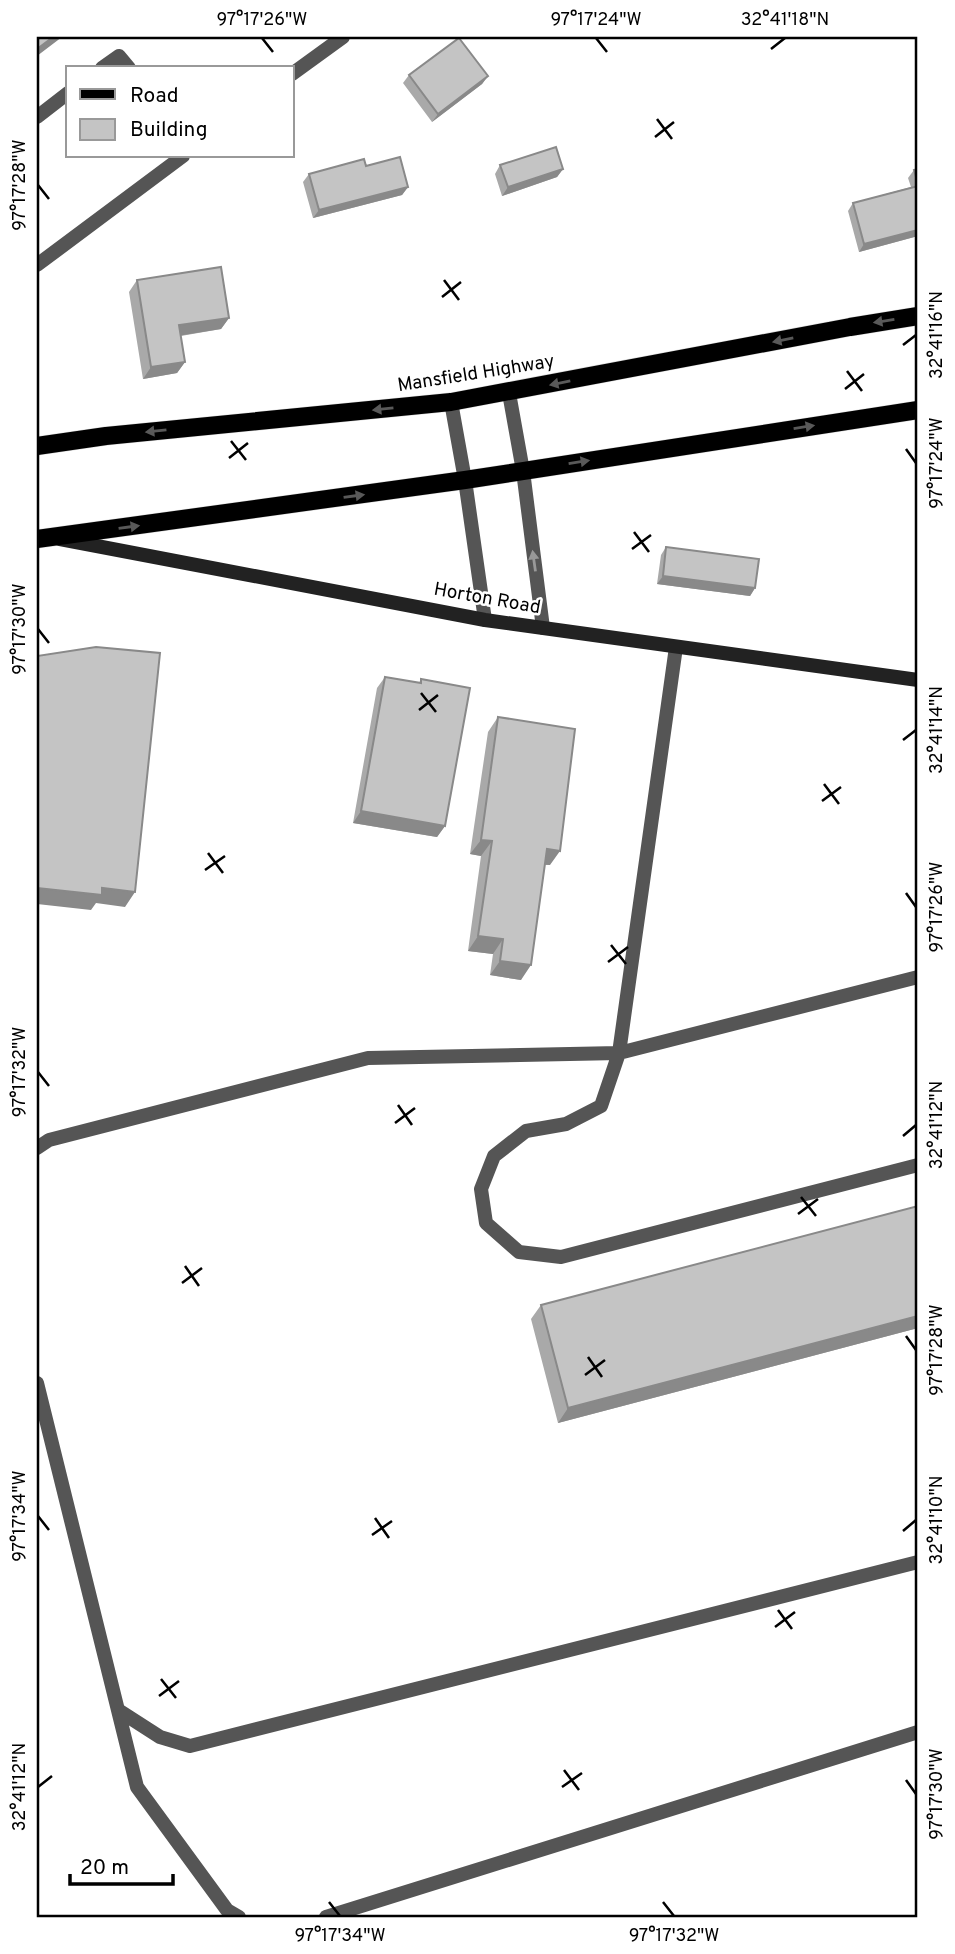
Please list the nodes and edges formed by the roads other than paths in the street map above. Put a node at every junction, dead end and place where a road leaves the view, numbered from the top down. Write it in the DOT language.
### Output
graph roads {
  1 [pos="343,37"];
  2 [pos="105,66"];
  3 [pos="127,66"];
  4 [pos="294,73"];
  5 [pos="66,95"];
  6 [pos="37,117"];
  7 [pos="180,158"];
  8 [pos="37,265"];
  9 [pos="918,316"];
  10 [pos="509,393"];
  11 [pos="451,402"];
  12 [pos="918,410"];
  13 [pos="37,446"];
  14 [pos="523,471"];
  15 [pos="465,481"];
  16 [pos="44,538"];
  17 [pos="485,620"];
  18 [pos="543,628"];
  19 [pos="677,647"];
  20 [pos="918,680"];
  21 [pos="918,977"];
  22 [pos="620,1054"];
  23 [pos="37,1148"];
  24 [pos="918,1165"];
  25 [pos="37,1383"];
  26 [pos="918,1562"];
  27 [pos="118,1710"];
  28 [pos="918,1732"];
  29 [pos="239,1917"];
  30 [pos="326,1917"];
  1 -- 4 [label="street"];
  2 -- 3 [label="street"];
  5 -- 6 [label="street"];
  7 -- 8 [label="street"];
  9 -- 10 [label="main road, Mansfield Highway, one-way"];
  10 -- 11 [label="main road, Mansfield Highway"];
  10 -- 14 [label="street"];
  11 -- 13 [label="main road, Mansfield Highway, one-way"];
  11 -- 15 [label="street"];
  14 -- 12 [label="main road, one-way"];
  14 -- 15 [label="main road"];
  18 -- 14 [label="street, one-way"];
  16 -- 15 [label="main road, one-way"];
  15 -- 17 [label="street"];
  16 -- 17 [label="street, Horton Road"];
  17 -- 18 [label="street, Horton Road"];
  18 -- 19 [label="street, Horton Road"];
  19 -- 20 [label="street, Horton Road"];
  19 -- 22 [label="street"];
  21 -- 22 [label="street"];
  22 -- 23 [label="street"];
  22 -- 24 [label="street"];
  25 -- 27 [label="street"];
  26 -- 27 [label="street"];
  27 -- 29 [label="street"];
  28 -- 30 [label="street"];
}
